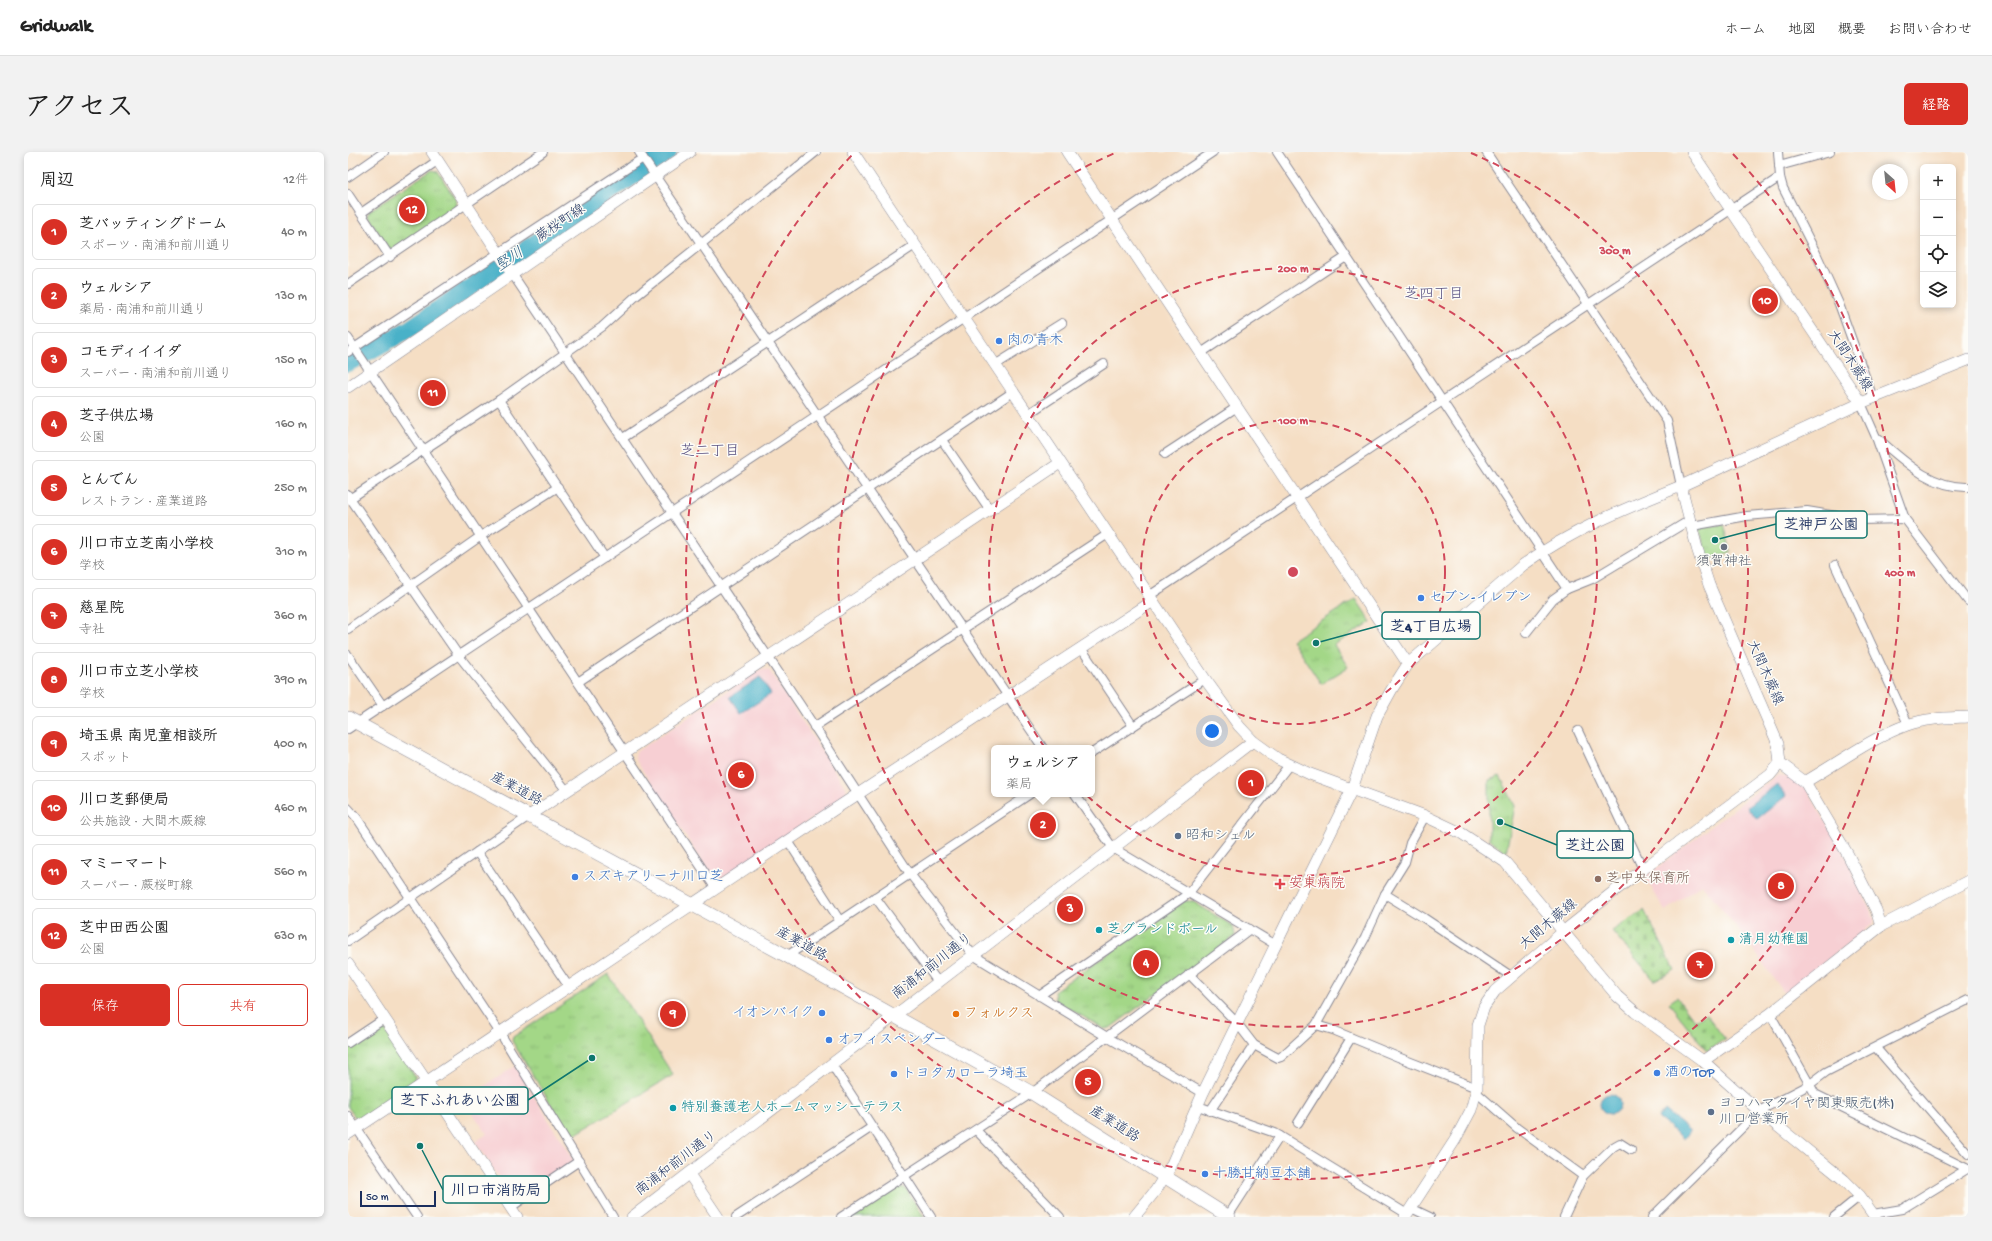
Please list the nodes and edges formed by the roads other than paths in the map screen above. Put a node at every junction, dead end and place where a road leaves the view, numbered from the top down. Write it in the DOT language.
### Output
graph roads {
  1 [pos="384,152"];
  2 [pos="543,152"];
  3 [pos="690,152"];
  4 [pos="816,152"];
  5 [pos="853,152"];
  6 [pos="1067,152"];
  7 [pos="1213,152"];
  8 [pos="1277,152"];
  9 [pos="1486,152"];
  10 [pos="1692,152"];
  11 [pos="1778,152"];
  12 [pos="1830,152"];
  13 [pos="434,156"];
  14 [pos="643,157"];
  15 [pos="1779,166"];
  16 [pos="655,174"];
  17 [pos="348,177"];
  18 [pos="1780,177"];
  19 [pos="348,194"];
  20 [pos="466,205"];
  21 [pos="1731,210"];
  22 [pos="361,213"];
  23 [pos="1112,220"];
  24 [pos="702,243"];
  25 [pos="915,245"];
  26 [pos="500,256"];
  27 [pos="1346,256"];
  28 [pos="390,257"];
  29 [pos="512,273"];
  30 [pos="348,284"];
  31 [pos="1588,304"];
  32 [pos="964,318"];
  33 [pos="1062,323"];
  34 [pos="348,338"];
  35 [pos="768,342"];
  36 [pos="353,350"];
  37 [pos="566,352"];
  38 [pos="1201,353"];
  39 [pos="1968,360"];
  40 [pos="1104,364"];
  41 [pos="995,365"];
  42 [pos="368,368"];
  43 [pos="348,386"];
  44 [pos="1013,392"];
  45 [pos="1873,398"];
  46 [pos="499,400"];
  47 [pos="1442,402"];
  48 [pos="1861,403"];
  49 [pos="1237,407"];
  50 [pos="1028,414"];
  51 [pos="818,416"];
  52 [pos="1876,437"];
  53 [pos="623,438"];
  54 [pos="942,440"];
  55 [pos="424,450"];
  56 [pos="1165,454"];
  57 [pos="1060,463"];
  58 [pos="1681,486"];
  59 [pos="558,487"];
  60 [pos="1968,487"];
  61 [pos="868,490"];
  62 [pos="349,498"];
  63 [pos="1298,498"];
  64 [pos="990,510"];
  65 [pos="672,513"];
  66 [pos="1905,519"];
  67 [pos="1691,523"];
  68 [pos="1108,534"];
  69 [pos="481,536"];
  70 [pos="1542,552"];
  71 [pos="605,558"];
  72 [pos="915,559"];
  73 [pos="1835,565"];
  74 [pos="411,586"];
  75 [pos="721,587"];
  76 [pos="1567,589"];
  77 [pos="1151,598"];
  78 [pos="1968,601"];
  79 [pos="528,609"];
  80 [pos="348,629"];
  81 [pos="963,629"];
  82 [pos="1526,633"];
  83 [pos="1081,648"];
  84 [pos="348,655"];
  85 [pos="459,656"];
  86 [pos="768,658"];
  87 [pos="1408,664"];
  88 [pos="1205,679"];
  89 [pos="578,682"];
  90 [pos="1008,696"];
  91 [pos="383,706"];
  92 [pos="1968,717"];
  93 [pos="351,723"];
  94 [pos="1908,724"];
  95 [pos="1133,726"];
  96 [pos="814,727"];
  97 [pos="1578,731"];
  98 [pos="1253,741"];
  99 [pos="1041,745"];
  100 [pos="1095,751"];
  101 [pos="624,752"];
  102 [pos="1780,762"];
  103 [pos="1289,766"];
  104 [pos="1805,782"];
  105 [pos="1352,789"];
  106 [pos="567,791"];
  107 [pos="858,795"];
  108 [pos="1026,797"];
  109 [pos="1077,797"];
  110 [pos="348,808"];
  111 [pos="529,816"];
  112 [pos="1425,816"];
  113 [pos="788,841"];
  114 [pos="1113,848"];
  115 [pos="477,852"];
  116 [pos="1643,869"];
  117 [pos="910,874"];
  118 [pos="1968,881"];
  119 [pos="716,889"];
  120 [pos="1188,894"];
  121 [pos="1385,894"];
  122 [pos="875,897"];
  123 [pos="411,899"];
  124 [pos="692,905"];
  125 [pos="840,921"];
  126 [pos="1881,926"];
  127 [pos="1250,929"];
  128 [pos="1564,931"];
  129 [pos="348,942"];
  130 [pos="1276,945"];
  131 [pos="973,955"];
  132 [pos="787,956"];
  133 [pos="348,964"];
  134 [pos="1189,974"];
  135 [pos="1511,976"];
  136 [pos="938,982"];
  137 [pos="568,987"];
  138 [pos="1039,996"];
  139 [pos="1968,1000"];
  140 [pos="1770,1014"];
  141 [pos="896,1016"];
  142 [pos="384,1019"];
  143 [pos="1237,1023"];
  144 [pos="1316,1025"];
  145 [pos="500,1033"];
  146 [pos="1107,1037"];
  147 [pos="1351,1038"];
  148 [pos="348,1043"];
  149 [pos="1254,1045"];
  150 [pos="1876,1048"];
  151 [pos="1703,1061"];
  152 [pos="832,1065"];
  153 [pos="426,1082"];
  154 [pos="1809,1086"];
  155 [pos="1477,1090"];
  156 [pos="1032,1093"];
  157 [pos="1203,1093"];
  158 [pos="1198,1106"];
  159 [pos="1210,1111"];
  160 [pos="1759,1111"];
  161 [pos="348,1116"];
  162 [pos="1298,1123"];
  163 [pos="872,1127"];
  164 [pos="976,1130"];
  165 [pos="352,1132"];
  166 [pos="1280,1136"];
  167 [pos="1631,1150"];
  168 [pos="1968,1154"];
  169 [pos="579,1161"];
  170 [pos="1967,1169"];
  171 [pos="689,1174"];
  172 [pos="904,1176"];
  173 [pos="1165,1176"];
  174 [pos="1583,1176"];
  175 [pos="1860,1196"];
  176 [pos="510,1207"];
  177 [pos="1408,1213"];
  178 [pos="1874,1216"];
  179 [pos="417,1217"];
  180 [pos="517,1217"];
  181 [pos="613,1217"];
  182 [pos="632,1217"];
  183 [pos="718,1217"];
  184 [pos="736,1217"];
  185 [pos="841,1217"];
  186 [pos="932,1217"];
  187 [pos="1060,1217"];
  188 [pos="1134,1217"];
  189 [pos="1228,1217"];
  190 [pos="1430,1217"];
  191 [pos="1564,1217"];
  192 [pos="1652,1217"];
  193 [pos="1834,1217"];
  1 -- 17 [label="street"];
  2 -- 20 [label="street"];
  3 -- 16 [label="street, 蕨桜町線"];
  4 -- 24 [label="street"];
  5 -- 25 [label="street"];
  6 -- 23 [label="street"];
  7 -- 23 [label="street"];
  8 -- 27 [label="street"];
  9 -- 31 [label="street"];
  10 -- 21 [label="street, 大間木蕨線"];
  11 -- 15 [label="street"];
  12 -- 15 [label="street"];
  13 -- 20 [label="street"];
  13 -- 22 [label="street"];
  14 -- 16 [label="street"];
  14 -- 26 [label="street"];
  15 -- 18 [label="street"];
  16 -- 24 [label="street"];
  16 -- 29 [label="street, 蕨桜町線"];
  18 -- 21 [label="street"];
  18 -- 45 [label="street"];
  19 -- 22 [label="street"];
  20 -- 26 [label="street"];
  20 -- 28 [label="street"];
  21 -- 31 [label="street"];
  21 -- 48 [label="street, 大間木蕨線"];
  22 -- 28 [label="street"];
  23 -- 32 [label="street"];
  23 -- 38 [label="street"];
  24 -- 35 [label="street"];
  24 -- 37 [label="street"];
  25 -- 32 [label="street"];
  25 -- 35 [label="street"];
  26 -- 29 [label="street"];
  26 -- 36 [label="street"];
  27 -- 38 [label="street"];
  27 -- 47 [label="street"];
  28 -- 30 [label="street"];
  29 -- 37 [label="street"];
  29 -- 42 [label="street, 蕨桜町線"];
  31 -- 47 [label="street"];
  31 -- 58 [label="street"];
  32 -- 41 [label="street"];
  32 -- 51 [label="street"];
  33 -- 41 [label="street"];
  34 -- 36 [label="street"];
  35 -- 51 [label="street"];
  35 -- 53 [label="street"];
  36 -- 42 [label="street"];
  37 -- 46 [label="street"];
  37 -- 53 [label="street"];
  38 -- 49 [label="street"];
  39 -- 45 [label="street"];
  40 -- 50 [label="street"];
  41 -- 44 [label="street"];
  42 -- 43 [label="street, 蕨桜町線"];
  42 -- 55 [label="street"];
  44 -- 50 [label="street"];
  44 -- 54 [label="street"];
  45 -- 48 [label="street"];
  46 -- 55 [label="street"];
  46 -- 59 [label="street"];
  47 -- 63 [label="street"];
  47 -- 70 [label="street"];
  48 -- 52 [label="street"];
  48 -- 58 [label="street, 大間木蕨線"];
  49 -- 56 [label="street"];
  49 -- 63 [label="street"];
  50 -- 57 [label="street"];
  51 -- 61 [label="street"];
  51 -- 65 [label="street"];
  52 -- 60 [label="street"];
  52 -- 66 [label="street"];
  53 -- 65 [label="street"];
  54 -- 61 [label="street"];
  54 -- 64 [label="street"];
  55 -- 62 [label="street"];
  55 -- 69 [label="street"];
  57 -- 64 [label="street"];
  57 -- 68 [label="street"];
  58 -- 67 [label="street, 大間木蕨線"];
  58 -- 70 [label="street"];
  59 -- 69 [label="street"];
  59 -- 71 [label="street"];
  61 -- 72 [label="street"];
  61 -- 75 [label="street"];
  62 -- 74 [label="street"];
  63 -- 77 [label="street"];
  63 -- 87 [label="street"];
  64 -- 72 [label="street"];
  65 -- 71 [label="street"];
  65 -- 75 [label="street"];
  66 -- 67 [label="street"];
  66 -- 78 [label="street"];
  67 -- 76 [label="street"];
  67 -- 102 [label="street, 大間木蕨線"];
  68 -- 77 [label="street"];
  68 -- 81 [label="street"];
  69 -- 74 [label="street"];
  69 -- 79 [label="street"];
  70 -- 76 [label="street"];
  70 -- 87 [label="street"];
  71 -- 79 [label="street"];
  72 -- 81 [label="street"];
  72 -- 86 [label="street"];
  73 -- 94 [label="street"];
  74 -- 80 [label="street"];
  74 -- 85 [label="street"];
  75 -- 86 [label="street"];
  75 -- 89 [label="street"];
  76 -- 82 [label="street"];
  77 -- 83 [label="street"];
  77 -- 88 [label="street"];
  79 -- 85 [label="street"];
  79 -- 89 [label="street"];
  81 -- 90 [label="street"];
  81 -- 96 [label="street"];
  83 -- 90 [label="street"];
  83 -- 95 [label="street"];
  84 -- 91 [label="street"];
  85 -- 91 [label="street"];
  85 -- 106 [label="street"];
  86 -- 96 [label="street"];
  86 -- 101 [label="street"];
  87 -- 105 [label="street"];
  88 -- 95 [label="street"];
  88 -- 98 [label="street"];
  89 -- 101 [label="street"];
  90 -- 99 [label="street"];
  90 -- 107 [label="street"];
  91 -- 93 [label="street"];
  92 -- 94 [label="street"];
  93 -- 111 [label="main road, 産業道路"];
  94 -- 104 [label="street"];
  95 -- 100 [label="street"];
  96 -- 107 [label="street"];
  97 -- 116 [label="street"];
  98 -- 103 [label="street"];
  98 -- 114 [label="street, 南浦和前川通り"];
  101 -- 106 [label="street"];
  101 -- 119 [label="street"];
  102 -- 104 [label="street"];
  102 -- 116 [label="street, 大間木蕨線"];
  103 -- 105 [label="street"];
  103 -- 120 [label="street"];
  104 -- 126 [label="street"];
  105 -- 112 [label="street"];
  105 -- 130 [label="street"];
  106 -- 111 [label="street"];
  107 -- 113 [label="street"];
  107 -- 117 [label="street"];
  108 -- 117 [label="street"];
  109 -- 114 [label="street"];
  110 -- 123 [label="street"];
  111 -- 115 [label="street"];
  111 -- 124 [label="main road, 産業道路"];
  112 -- 121 [label="street"];
  112 -- 128 [label="street"];
  113 -- 119 [label="street"];
  113 -- 125 [label="street"];
  114 -- 120 [label="street"];
  114 -- 131 [label="street, 南浦和前川通り"];
  115 -- 123 [label="street"];
  115 -- 137 [label="street"];
  116 -- 128 [label="street, 大間木蕨線"];
  117 -- 122 [label="street"];
  117 -- 131 [label="street"];
  118 -- 126 [label="street"];
  119 -- 124 [label="street"];
  120 -- 127 [label="street"];
  120 -- 138 [label="street"];
  121 -- 135 [label="street"];
  121 -- 144 [label="street"];
  122 -- 125 [label="street"];
  122 -- 136 [label="street"];
  123 -- 129 [label="street"];
  123 -- 145 [label="street"];
  124 -- 132 [label="main road, 産業道路"];
  124 -- 137 [label="street"];
  125 -- 132 [label="street"];
  126 -- 140 [label="street"];
  127 -- 130 [label="street"];
  127 -- 134 [label="street"];
  128 -- 135 [label="street, 大間木蕨線"];
  128 -- 151 [label="street"];
  130 -- 143 [label="street"];
  131 -- 136 [label="street, 南浦和前川通り"];
  131 -- 138 [label="street"];
  132 -- 141 [label="main road, 産業道路"];
  133 -- 142 [label="street"];
  134 -- 143 [label="street"];
  134 -- 146 [label="street"];
  135 -- 155 [label="street, 大間木蕨線"];
  136 -- 141 [label="street, 南浦和前川通り"];
  137 -- 145 [label="street"];
  138 -- 146 [label="street"];
  139 -- 150 [label="street"];
  140 -- 151 [label="street"];
  140 -- 154 [label="street"];
  141 -- 152 [label="street, 南浦和前川通り"];
  141 -- 156 [label="main road, 産業道路"];
  142 -- 148 [label="street"];
  142 -- 153 [label="street"];
  143 -- 149 [label="street"];
  143 -- 157 [label="street"];
  144 -- 147 [label="street"];
  144 -- 149 [label="street"];
  145 -- 153 [label="street"];
  145 -- 169 [label="street"];
  146 -- 156 [label="street"];
  146 -- 157 [label="street"];
  147 -- 155 [label="street"];
  147 -- 162 [label="street"];
  149 -- 159 [label="street"];
  150 -- 154 [label="street"];
  150 -- 168 [label="street"];
  151 -- 160 [label="street"];
  152 -- 163 [label="street"];
  152 -- 171 [label="street, 南浦和前川通り"];
  153 -- 165 [label="street"];
  153 -- 176 [label="street"];
  154 -- 160 [label="street"];
  154 -- 170 [label="street"];
  155 -- 174 [label="street"];
  155 -- 177 [label="street, 大間木蕨線"];
  156 -- 164 [label="street"];
  156 -- 173 [label="main road, 産業道路"];
  157 -- 158 [label="street"];
  158 -- 159 [label="street"];
  158 -- 173 [label="street"];
  159 -- 166 [label="street"];
  160 -- 175 [label="street"];
  160 -- 192 [label="street"];
  161 -- 165 [label="street"];
  163 -- 172 [label="street"];
  163 -- 184 [label="street"];
  164 -- 172 [label="street"];
  164 -- 187 [label="street"];
  165 -- 179 [label="street"];
  166 -- 177 [label="street"];
  166 -- 189 [label="street"];
  167 -- 174 [label="street"];
  169 -- 176 [label="street"];
  169 -- 181 [label="street"];
  170 -- 178 [label="street"];
  171 -- 182 [label="street, 南浦和前川通り"];
  171 -- 183 [label="street"];
  172 -- 185 [label="street"];
  172 -- 186 [label="street"];
  173 -- 188 [label="street"];
  173 -- 189 [label="main road, 産業道路"];
  174 -- 191 [label="street"];
  175 -- 178 [label="street"];
  175 -- 193 [label="street"];
  176 -- 180 [label="street"];
  177 -- 190 [label="street"];
}
